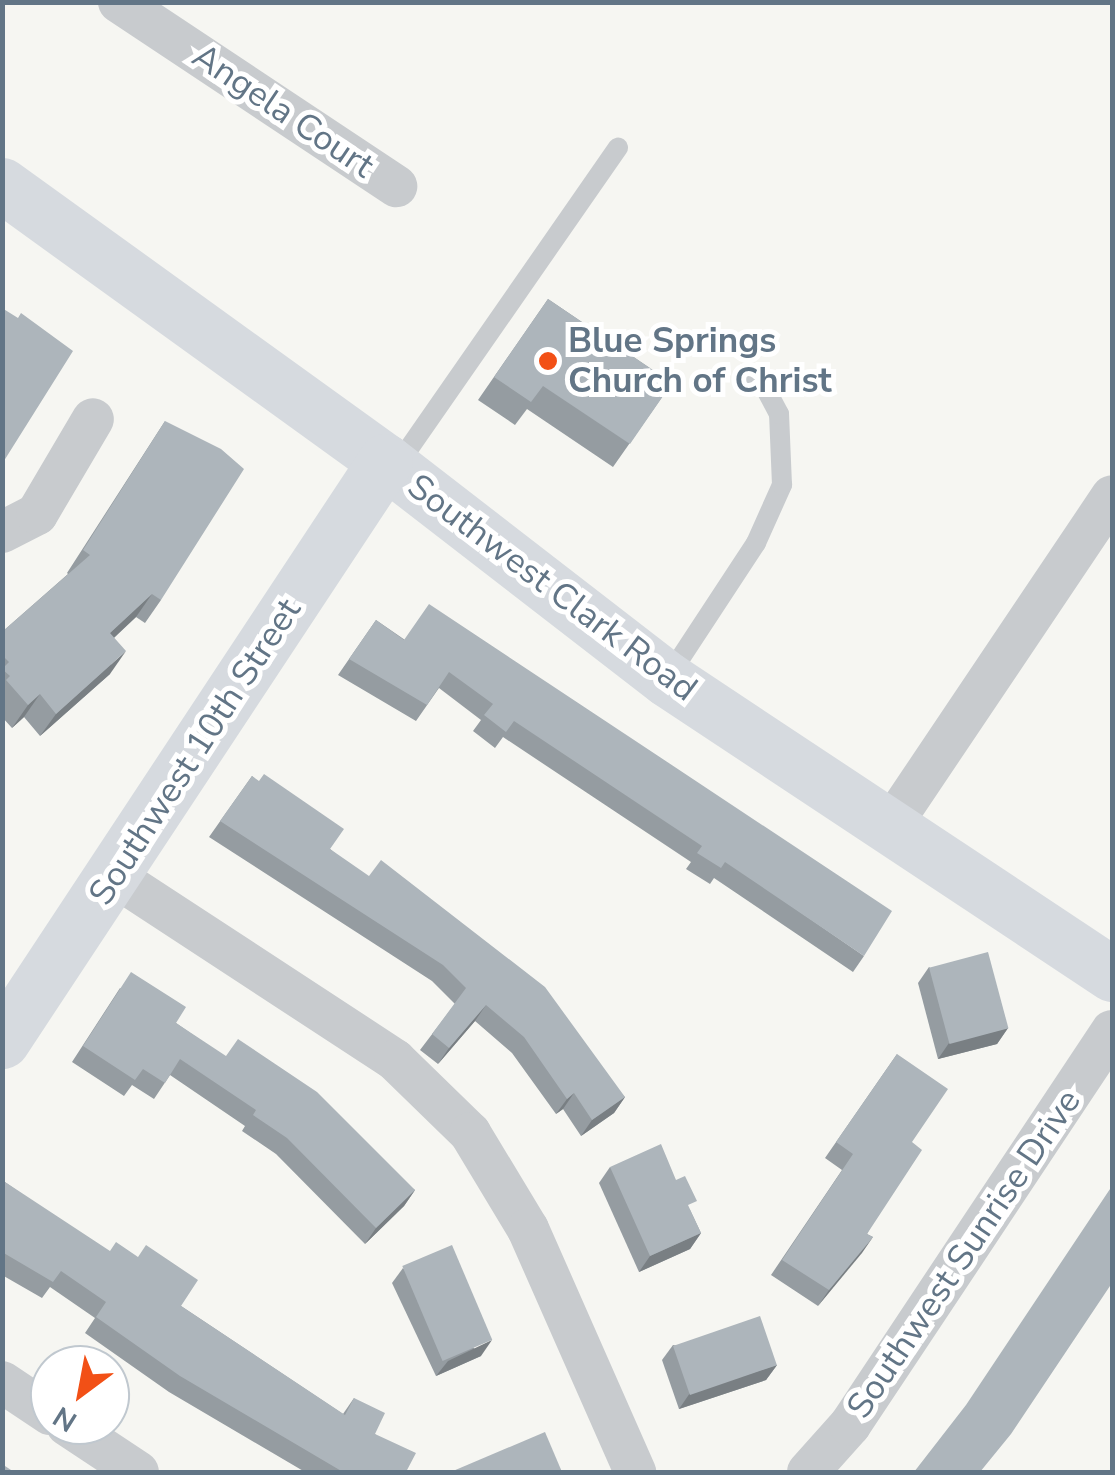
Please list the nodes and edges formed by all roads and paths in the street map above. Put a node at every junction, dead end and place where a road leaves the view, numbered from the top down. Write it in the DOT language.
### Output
graph roads {
  1 [pos="119,2"];
  2 [pos="618,147"];
  3 [pos="2,185"];
  4 [pos="396,186"];
  5 [pos="745,374"];
  6 [pos="93,419"];
  7 [pos="390,465"];
  8 [pos="1112,496"];
  9 [pos="2,532"];
  10 [pos="667,679"];
  11 [pos="891,825"];
  12 [pos="114,876"];
  13 [pos="1112,974"];
  14 [pos="1112,1031"];
  15 [pos="2,1041"];
  16 [pos="2,1382"];
  17 [pos="30,1401"];
  18 [pos="97,1445"];
  19 [pos="138,1472"];
  20 [pos="635,1472"];
  21 [pos="808,1472"];
  1 -- 4 [label="street, Angela Court"];
  2 -- 7 [label="lane"];
  3 -- 7 [label="street, Southwest Clark Road"];
  5 -- 10 [label="lane"];
  6 -- 9 [label="street"];
  7 -- 10 [label="street, Southwest Clark Road"];
  7 -- 12 [label="street, Southwest 10th Street"];
  8 -- 11 [label="street"];
  10 -- 11 [label="street, Southwest Clark Road"];
  11 -- 13 [label="street, Southwest Clark Road"];
  12 -- 15 [label="street, Southwest 10th Street"];
  12 -- 20 [label="street"];
  14 -- 21 [label="street, Southwest Sunrise Drive"];
  16 -- 17 [label="street"];
  18 -- 19 [label="street"];
}
